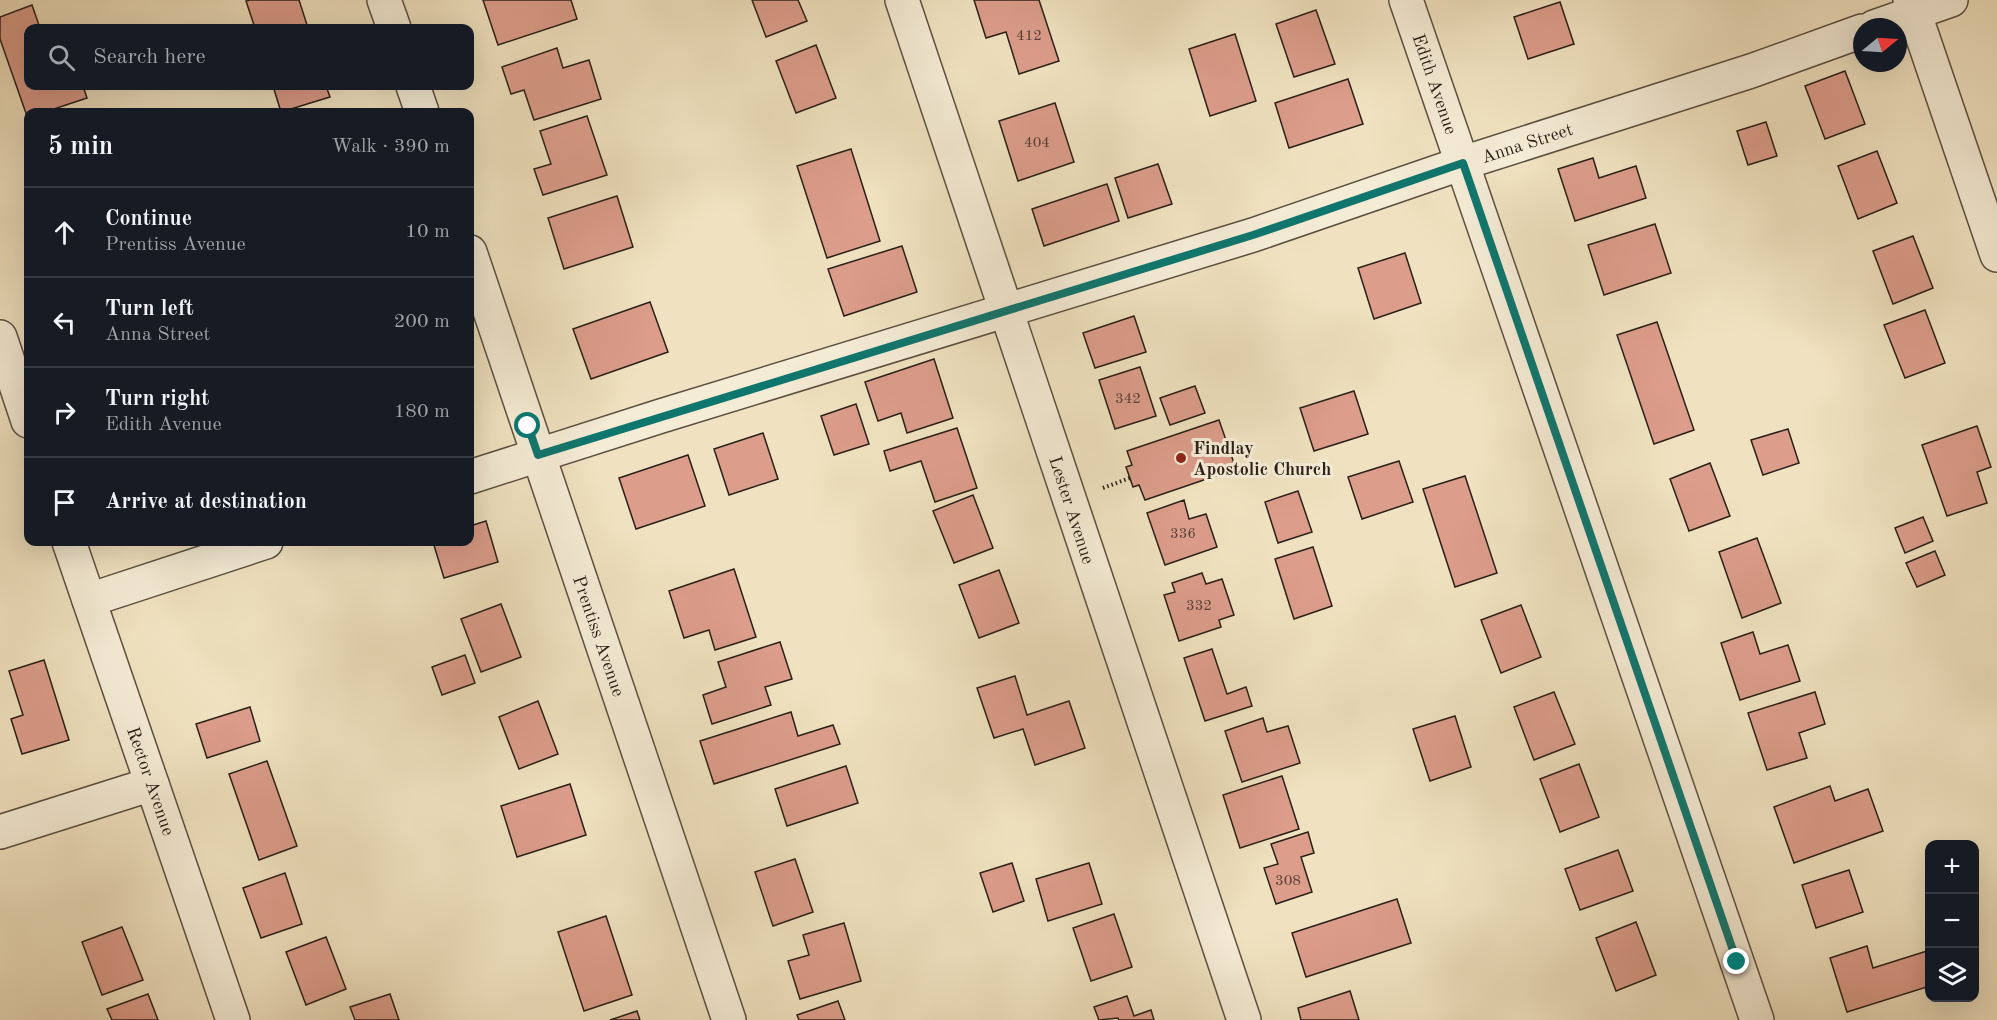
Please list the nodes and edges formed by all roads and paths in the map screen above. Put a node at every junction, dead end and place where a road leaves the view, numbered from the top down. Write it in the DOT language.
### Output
graph roads {
  1 [pos="384,0"];
  2 [pos="902,0"];
  3 [pos="1406,0"];
  4 [pos="1951,0"];
  5 [pos="1912,7"];
  6 [pos="1891,18"];
  7 [pos="393,24"];
  8 [pos="1853,34"];
  9 [pos="414,90"];
  10 [pos="421,108"];
  11 [pos="1463,163"];
  12 [pos="1997,255"];
  13 [pos="474,264"];
  14 [pos="1008,311"];
  15 [pos="0,337"];
  16 [pos="24,410"];
  17 [pos="538,455"];
  18 [pos="474,476"];
  19 [pos="1130,478"];
  20 [pos="1103,488"];
  21 [pos="70,546"];
  22 [pos="254,546"];
  23 [pos="89,600"];
  24 [pos="152,784"];
  25 [pos="0,832"];
  26 [pos="233,1020"];
  27 [pos="729,1020"];
  28 [pos="1244,1020"];
  29 [pos="1757,1020"];
  1 -- 7 [label="street"];
  2 -- 14 [label="street, Lester Avenue"];
  3 -- 11 [label="street, Edith Avenue"];
  4 -- 5 [label="street"];
  5 -- 6 [label="street"];
  5 -- 12 [label="street"];
  8 -- 11 [label="street, Anna Street"];
  9 -- 10 [label="street"];
  11 -- 14 [label="street, Anna Street"];
  11 -- 29 [label="street, Edith Avenue"];
  13 -- 17 [label="street, Prentiss Avenue"];
  14 -- 17 [label="street, Anna Street"];
  14 -- 28 [label="street, Lester Avenue"];
  15 -- 16 [label="street"];
  17 -- 18 [label="street, Anna Street"];
  17 -- 27 [label="street, Prentiss Avenue"];
  19 -- 20 [label="path"];
  21 -- 23 [label="street, Rector Avenue"];
  22 -- 23 [label="street"];
  23 -- 24 [label="street, Rector Avenue"];
  24 -- 25 [label="street"];
  24 -- 26 [label="street, Rector Avenue"];
}
